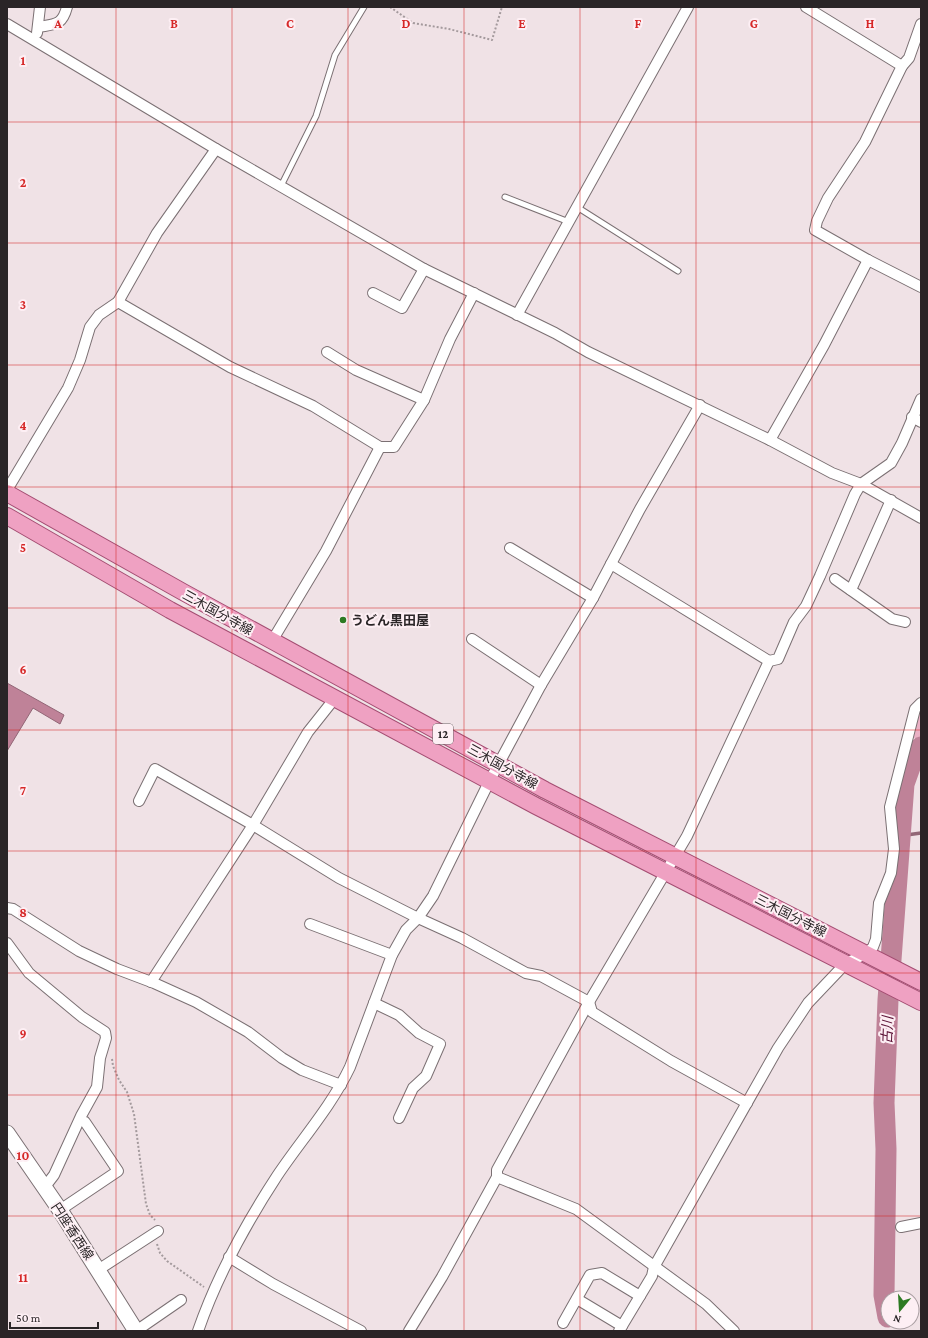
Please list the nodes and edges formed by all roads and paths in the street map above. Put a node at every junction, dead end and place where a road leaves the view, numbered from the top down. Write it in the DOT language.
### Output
graph roads {
  1 [pos="40,7"];
  2 [pos="68,7"];
  3 [pos="364,7"];
  4 [pos="390,7"];
  5 [pos="502,7"];
  6 [pos="688,7"];
  7 [pos="806,7"];
  8 [pos="7,24"];
  9 [pos="921,24"];
  10 [pos="38,27"];
  11 [pos="35,41"];
  12 [pos="902,66"];
  13 [pos="216,149"];
  14 [pos="281,186"];
  15 [pos="505,196"];
  16 [pos="577,207"];
  17 [pos="569,222"];
  18 [pos="868,260"];
  19 [pos="424,268"];
  20 [pos="678,271"];
  21 [pos="921,287"];
  22 [pos="373,293"];
  23 [pos="474,293"];
  24 [pos="118,302"];
  25 [pos="517,315"];
  26 [pos="327,352"];
  27 [pos="921,399"];
  28 [pos="424,400"];
  29 [pos="700,405"];
  30 [pos="917,420"];
  31 [pos="770,440"];
  32 [pos="380,447"];
  33 [pos="861,484"];
  34 [pos="7,491"];
  35 [pos="891,500"];
  36 [pos="7,516"];
  37 [pos="921,518"];
  38 [pos="510,548"];
  39 [pos="611,564"];
  40 [pos="835,579"];
  41 [pos="851,590"];
  42 [pos="593,598"];
  43 [pos="905,622"];
  44 [pos="472,639"];
  45 [pos="272,640"];
  46 [pos="769,661"];
  47 [pos="541,685"];
  48 [pos="335,698"];
  49 [pos="921,702"];
  50 [pos="498,764"];
  51 [pos="490,780"];
  52 [pos="139,801"];
  53 [pos="253,825"];
  54 [pos="675,856"];
  55 [pos="666,872"];
  56 [pos="7,908"];
  57 [pos="418,918"];
  58 [pos="310,924"];
  59 [pos="7,943"];
  60 [pos="866,954"];
  61 [pos="392,955"];
  62 [pos="846,963"];
  63 [pos="151,982"];
  64 [pos="920,982"];
  65 [pos="918,1000"];
  66 [pos="588,1002"];
  67 [pos="374,1004"];
  68 [pos="106,1038"];
  69 [pos="341,1085"];
  70 [pos="747,1103"];
  71 [pos="399,1118"];
  72 [pos="85,1122"];
  73 [pos="7,1133"];
  74 [pos="497,1177"];
  75 [pos="44,1188"];
  76 [pos="60,1210"];
  77 [pos="921,1223"];
  78 [pos="901,1227"];
  79 [pos="158,1231"];
  80 [pos="229,1257"];
  81 [pos="654,1267"];
  82 [pos="98,1270"];
  83 [pos="212,1294"];
  84 [pos="640,1296"];
  85 [pos="577,1299"];
  86 [pos="181,1300"];
  87 [pos="563,1323"];
  88 [pos="620,1329"];
  89 [pos="136,1331"];
  90 [pos="198,1331"];
  91 [pos="361,1331"];
  92 [pos="409,1331"];
  93 [pos="734,1331"];
  1 -- 10 [label="street"];
  2 -- 10 [label="street"];
  3 -- 14 [label="lane"];
  4 -- 5 [label="path"];
  6 -- 16 [label="street"];
  7 -- 12 [label="street"];
  8 -- 11 [label="street"];
  9 -- 12 [label="street"];
  10 -- 11 [label="street"];
  11 -- 13 [label="street"];
  12 -- 18 [label="street"];
  13 -- 14 [label="street"];
  13 -- 24 [label="street"];
  14 -- 19 [label="street"];
  15 -- 17 [label="lane"];
  16 -- 17 [label="street"];
  16 -- 20 [label="lane"];
  17 -- 25 [label="street"];
  18 -- 21 [label="street"];
  18 -- 31 [label="street"];
  19 -- 22 [label="street"];
  19 -- 23 [label="street"];
  23 -- 25 [label="street"];
  23 -- 28 [label="street"];
  24 -- 32 [label="street"];
  24 -- 34 [label="street"];
  25 -- 29 [label="street"];
  26 -- 28 [label="street"];
  27 -- 30 [label="street"];
  28 -- 32 [label="street"];
  29 -- 31 [label="street"];
  29 -- 39 [label="street"];
  30 -- 33 [label="street"];
  31 -- 33 [label="street"];
  32 -- 45 [label="street"];
  33 -- 35 [label="street"];
  33 -- 46 [label="street"];
  34 -- 45 [label="main road, 三木国分寺線 / 12"];
  35 -- 37 [label="street"];
  35 -- 41 [label="street"];
  36 -- 48 [label="main road, 三木国分寺線 / 12"];
  38 -- 42 [label="street"];
  39 -- 42 [label="street"];
  39 -- 46 [label="street"];
  40 -- 41 [label="street"];
  41 -- 43 [label="street"];
  42 -- 47 [label="street"];
  44 -- 47 [label="street"];
  45 -- 50 [label="main road, 三木国分寺線 / 12"];
  46 -- 54 [label="street"];
  47 -- 50 [label="street"];
  48 -- 51 [label="main road, 三木国分寺線 / 12"];
  48 -- 53 [label="street"];
  49 -- 60 [label="street"];
  50 -- 51 [label="street"];
  50 -- 54 [label="main road, 三木国分寺線 / 12"];
  51 -- 55 [label="main road, 三木国分寺線 / 12"];
  51 -- 57 [label="street"];
  52 -- 53 [label="street"];
  53 -- 57 [label="street"];
  53 -- 63 [label="street"];
  54 -- 55 [label="street"];
  54 -- 60 [label="main road, 三木国分寺線 / 12"];
  55 -- 62 [label="main road, 三木国分寺線 / 12"];
  55 -- 66 [label="street"];
  56 -- 63 [label="street"];
  57 -- 61 [label="street"];
  57 -- 66 [label="street"];
  58 -- 61 [label="street"];
  59 -- 68 [label="street"];
  60 -- 62 [label="street"];
  60 -- 64 [label="main road, 三木国分寺線 / 12"];
  61 -- 67 [label="street"];
  62 -- 65 [label="main road, 三木国分寺線 / 12"];
  62 -- 70 [label="street"];
  63 -- 69 [label="street"];
  66 -- 70 [label="street"];
  66 -- 74 [label="street"];
  67 -- 69 [label="street"];
  67 -- 71 [label="street"];
  68 -- 75 [label="street"];
  68 -- 79 [label="path"];
  69 -- 80 [label="street"];
  70 -- 81 [label="street"];
  72 -- 76 [label="street"];
  73 -- 75 [label="main road, 円座香西線"];
  74 -- 81 [label="street"];
  74 -- 92 [label="street"];
  75 -- 76 [label="main road, 円座香西線"];
  76 -- 82 [label="main road, 円座香西線"];
  77 -- 78 [label="street"];
  79 -- 82 [label="street"];
  79 -- 83 [label="path"];
  80 -- 83 [label="street"];
  80 -- 91 [label="street"];
  81 -- 84 [label="street"];
  81 -- 93 [label="street"];
  82 -- 89 [label="main road, 円座香西線"];
  83 -- 90 [label="street"];
  84 -- 85 [label="street"];
  84 -- 88 [label="street"];
  85 -- 87 [label="street"];
  85 -- 88 [label="street"];
  86 -- 89 [label="street"];
}
